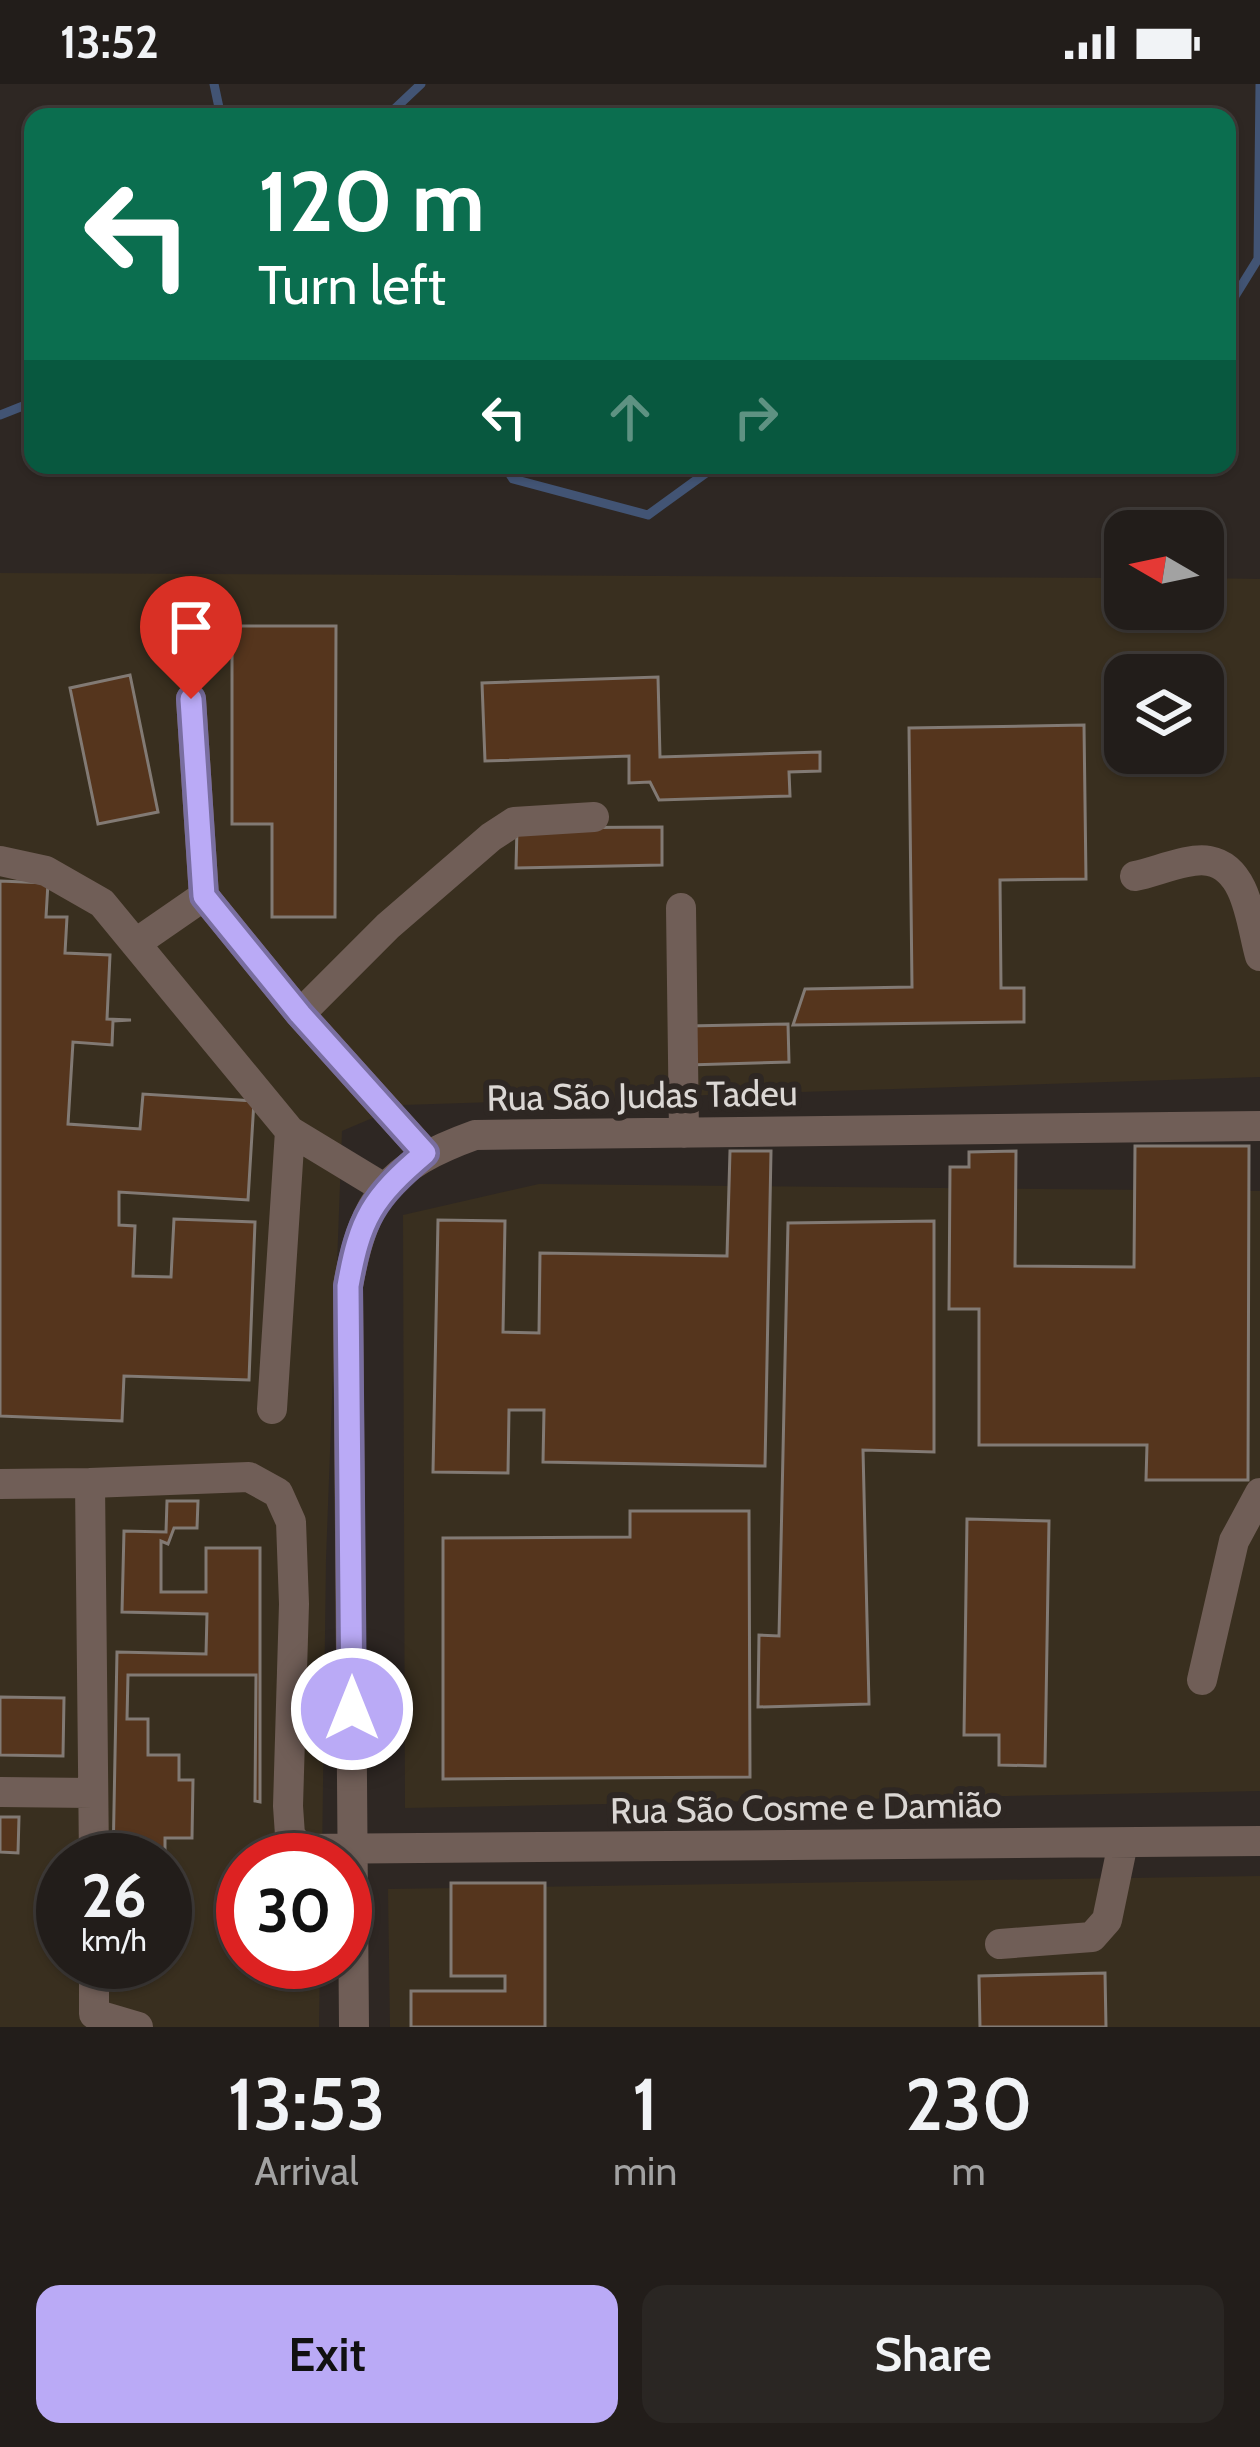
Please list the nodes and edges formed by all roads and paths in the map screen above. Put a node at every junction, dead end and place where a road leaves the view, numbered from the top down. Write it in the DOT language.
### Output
graph roads {
  1 [pos="191,699"];
  2 [pos="594,818"];
  3 [pos="0,861"];
  4 [pos="1135,877"];
  5 [pos="204,896"];
  6 [pos="681,908"];
  7 [pos="136,943"];
  8 [pos="1260,956"];
  9 [pos="300,1014"];
  10 [pos="1260,1126"];
  11 [pos="290,1131"];
  12 [pos="684,1133"];
  13 [pos="425,1153"];
  14 [pos="384,1187"];
  15 [pos="272,1409"];
  16 [pos="90,1483"];
  17 [pos="0,1484"];
  18 [pos="1260,1493"];
  19 [pos="1202,1680"];
  20 [pos="0,1792"];
  21 [pos="94,1793"];
  22 [pos="94,1833"];
  23 [pos="290,1833"];
  24 [pos="353,1833"];
  25 [pos="1260,1841"];
  26 [pos="1123,1843"];
  27 [pos="372,1851"];
  28 [pos="1000,1944"];
  29 [pos="94,1989"];
  30 [pos="354,1989"];
  31 [pos="94,2020"];
  32 [pos="138,2027"];
  33 [pos="354,2027"];
  1 -- 5 [label="street"];
  2 -- 9 [label="street"];
  3 -- 7 [label="street"];
  4 -- 8 [label="street"];
  5 -- 7 [label="street"];
  5 -- 9 [label="street"];
  6 -- 12 [label="street"];
  7 -- 11 [label="street"];
  9 -- 13 [label="street"];
  10 -- 12 [label="street, Rua São Judas Tadeu"];
  11 -- 14 [label="street"];
  11 -- 15 [label="street"];
  12 -- 13 [label="street, Rua São Judas Tadeu"];
  13 -- 14 [label="street, Rua São Judas Tadeu"];
  14 -- 24 [label="street, Rua São Judas Tadeu"];
  16 -- 17 [label="street"];
  16 -- 21 [label="street"];
  16 -- 23 [label="street, Rua São Cosme e Damião"];
  18 -- 19 [label="street"];
  20 -- 21 [label="street"];
  21 -- 22 [label="street"];
  25 -- 26 [label="street, Rua São Cosme e Damião"];
  26 -- 27 [label="street, Rua São Cosme e Damião"];
  26 -- 28 [label="street"];
  29 -- 31 [label="street"];
  30 -- 33 [label="street, Rua São Judas Tadeu"];
  31 -- 32 [label="street"];
}
